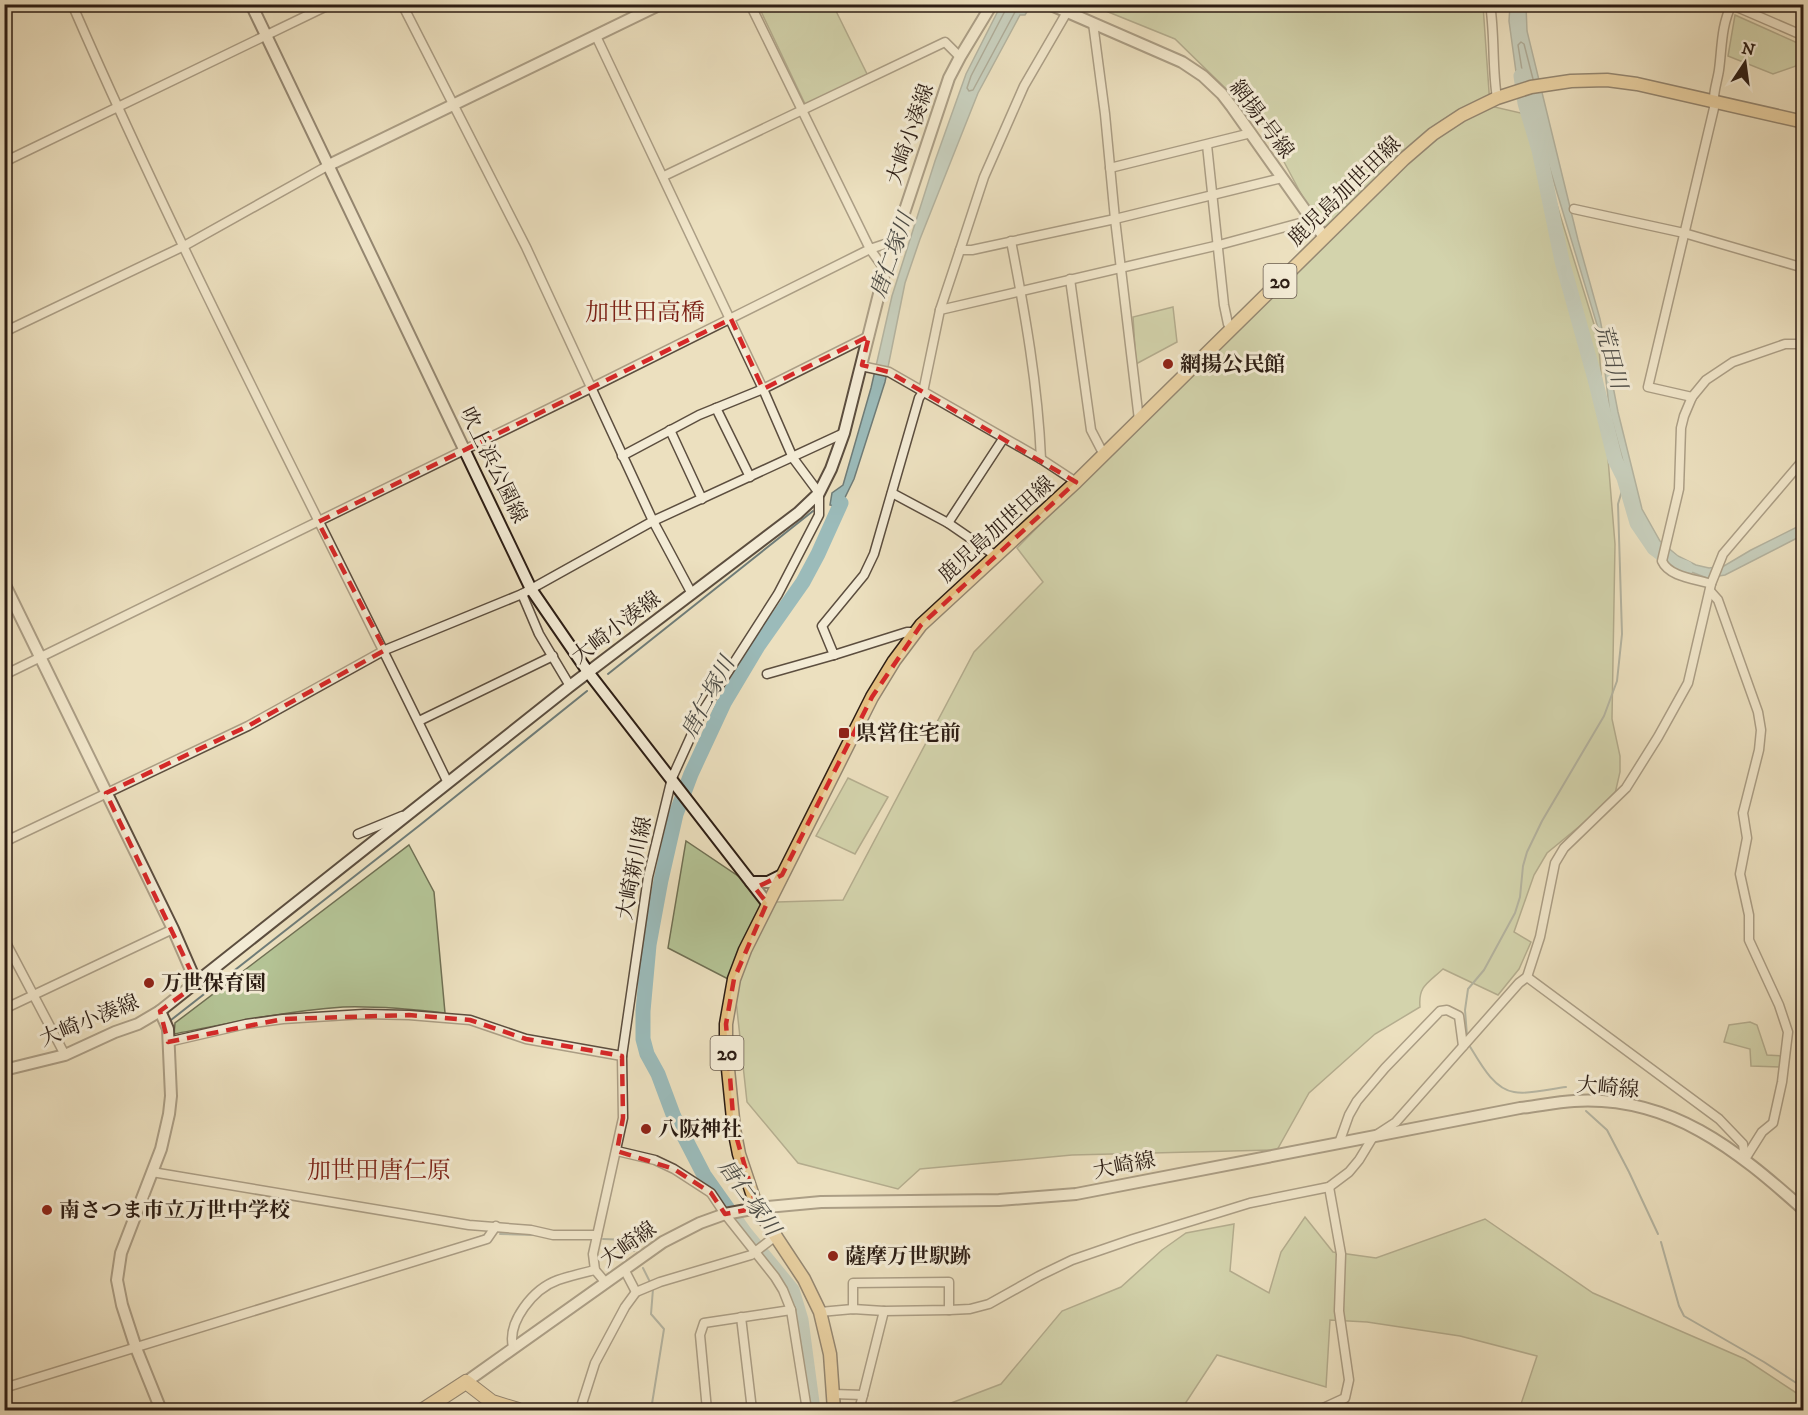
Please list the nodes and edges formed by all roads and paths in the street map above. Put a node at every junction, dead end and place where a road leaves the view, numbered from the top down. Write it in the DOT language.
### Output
graph roads {
  1 [pos="72,4"];
  2 [pos="251,4"];
  3 [pos="331,4"];
  4 [pos="402,4"];
  5 [pos="661,4"];
  6 [pos="750,4"];
  7 [pos="992,4"];
  8 [pos="1049,4"];
  9 [pos="1490,4"];
  10 [pos="1731,5"];
  11 [pos="1067,12"];
  12 [pos="1093,23"];
  13 [pos="265,35"];
  14 [pos="596,36"];
  15 [pos="1803,36"];
  16 [pos="960,57"];
  17 [pos="1502,96"];
  18 [pos="1713,101"];
  19 [pos="454,105"];
  20 [pos="117,108"];
  21 [pos="802,110"];
  22 [pos="1803,122"];
  23 [pos="1251,133"];
  24 [pos="1207,145"];
  25 [pos="4,162"];
  26 [pos="329,165"];
  27 [pos="1110,168"];
  28 [pos="664,176"];
  29 [pos="1282,178"];
  30 [pos="1212,195"];
  31 [pos="1574,209"];
  32 [pos="1115,219"];
  33 [pos="1311,220"];
  34 [pos="1684,233"];
  35 [pos="1324,237"];
  36 [pos="894,241"];
  37 [pos="1011,241"];
  38 [pos="1219,245"];
  39 [pos="184,246"];
  40 [pos="870,249"];
  41 [pos="960,250"];
  42 [pos="1121,268"];
  43 [pos="1803,268"];
  44 [pos="885,270"];
  45 [pos="1070,279"];
  46 [pos="1020,291"];
  47 [pos="940,310"];
  48 [pos="730,319"];
  49 [pos="1234,328"];
  50 [pos="4,332"];
  51 [pos="869,336"];
  52 [pos="1803,344"];
  53 [pos="867,367"];
  54 [pos="591,388"];
  55 [pos="763,388"];
  56 [pos="923,392"];
  57 [pos="1692,397"];
  58 [pos="716,408"];
  59 [pos="1139,420"];
  60 [pos="670,430"];
  61 [pos="844,433"];
  62 [pos="1003,439"];
  63 [pos="464,449"];
  64 [pos="1104,455"];
  65 [pos="622,456"];
  66 [pos="793,458"];
  67 [pos="1041,459"];
  68 [pos="1803,459"];
  69 [pos="750,477"];
  70 [pos="1076,482"];
  71 [pos="819,493"];
  72 [pos="892,493"];
  73 [pos="702,499"];
  74 [pos="653,521"];
  75 [pos="318,522"];
  76 [pos="948,523"];
  77 [pos="996,556"];
  78 [pos="4,584"];
  79 [pos="1711,586"];
  80 [pos="527,591"];
  81 [pos="692,594"];
  82 [pos="916,632"];
  83 [pos="385,650"];
  84 [pos="834,655"];
  85 [pos="553,656"];
  86 [pos="40,657"];
  87 [pos="588,672"];
  88 [pos="767,674"];
  89 [pos="4,675"];
  90 [pos="570,686"];
  91 [pos="418,721"];
  92 [pos="674,782"];
  93 [pos="448,783"];
  94 [pos="106,794"];
  95 [pos="414,811"];
  96 [pos="358,834"];
  97 [pos="4,842"];
  98 [pos="782,875"];
  99 [pos="751,882"];
  100 [pos="767,903"];
  101 [pos="173,929"];
  102 [pos="4,939"];
  103 [pos="1527,977"];
  104 [pos="197,984"];
  105 [pos="33,996"];
  106 [pos="4,1010"];
  107 [pos="160,1011"];
  108 [pos="168,1042"];
  109 [pos="1463,1046"];
  110 [pos="65,1055"];
  111 [pos="622,1056"];
  112 [pos="4,1070"];
  113 [pos="1373,1137"];
  114 [pos="1339,1143"];
  115 [pos="617,1151"];
  116 [pos="1745,1159"];
  117 [pos="152,1172"];
  118 [pos="1329,1186"];
  119 [pos="757,1208"];
  120 [pos="1803,1210"];
  121 [pos="726,1214"];
  122 [pos="496,1227"];
  123 [pos="597,1235"];
  124 [pos="772,1240"];
  125 [pos="756,1252"];
  126 [pos="624,1269"];
  127 [pos="595,1270"];
  128 [pos="606,1283"];
  129 [pos="636,1292"];
  130 [pos="853,1309"];
  131 [pos="791,1310"];
  132 [pos="949,1310"];
  133 [pos="884,1311"];
  134 [pos="820,1312"];
  135 [pos="741,1317"];
  136 [pos="513,1347"];
  137 [pos="136,1348"];
  138 [pos="466,1382"];
  139 [pos="4,1388"];
  140 [pos="833,1394"];
  141 [pos="863,1395"];
  142 [pos="161,1410"];
  143 [pos="423,1410"];
  144 [pos="518,1410"];
  145 [pos="580,1410"];
  146 [pos="707,1410"];
  147 [pos="752,1410"];
  148 [pos="807,1410"];
  149 [pos="834,1410"];
  150 [pos="859,1410"];
  151 [pos="1319,1410"];
  1 -- 20 [label="street"];
  2 -- 13 [label="street, 吹上浜公園線"];
  3 -- 13 [label="street"];
  4 -- 19 [label="street"];
  5 -- 14 [label="street"];
  6 -- 21 [label="street"];
  7 -- 16 [label="street, 大崎小湊線"];
  8 -- 11 [label="street, 網揚1号線"];
  9 -- 17 [label="street"];
  10 -- 15 [label="street"];
  10 -- 18 [label="street"];
  11 -- 12 [label="street, 網揚1号線"];
  11 -- 41 [label="street"];
  12 -- 23 [label="street, 網揚1号線"];
  12 -- 27 [label="street"];
  13 -- 20 [label="street"];
  13 -- 26 [label="street, 吹上浜公園線"];
  14 -- 19 [label="street"];
  14 -- 28 [label="street"];
  16 -- 21 [label="street"];
  16 -- 36 [label="street, 大崎小湊線"];
  17 -- 18 [label="main road, 鹿児島加世田線 / 20"];
  17 -- 35 [label="main road, 鹿児島加世田線 / 20"];
  18 -- 22 [label="main road, 鹿児島加世田線 / 20"];
  18 -- 34 [label="street"];
  19 -- 26 [label="street"];
  19 -- 54 [label="street"];
  20 -- 25 [label="street"];
  20 -- 39 [label="street"];
  21 -- 28 [label="street"];
  21 -- 40 [label="street"];
  23 -- 24 [label="street"];
  23 -- 29 [label="street, 網揚1号線"];
  24 -- 27 [label="street"];
  24 -- 30 [label="street"];
  26 -- 39 [label="street"];
  26 -- 63 [label="street, 吹上浜公園線"];
  27 -- 32 [label="street"];
  28 -- 48 [label="street"];
  29 -- 30 [label="street"];
  29 -- 33 [label="street, 網揚1号線"];
  30 -- 32 [label="street"];
  30 -- 38 [label="street"];
  31 -- 34 [label="street"];
  32 -- 37 [label="street"];
  32 -- 42 [label="street"];
  33 -- 35 [label="street, 網揚1号線"];
  33 -- 38 [label="street"];
  34 -- 43 [label="street"];
  34 -- 57 [label="street"];
  35 -- 49 [label="main road, 鹿児島加世田線 / 20"];
  36 -- 40 [label="street"];
  36 -- 44 [label="street, 大崎小湊線"];
  37 -- 41 [label="street"];
  37 -- 46 [label="street"];
  38 -- 42 [label="street"];
  38 -- 49 [label="street"];
  39 -- 50 [label="street"];
  39 -- 75 [label="street"];
  40 -- 44 [label="street"];
  40 -- 48 [label="street"];
  41 -- 47 [label="street"];
  42 -- 45 [label="street"];
  42 -- 59 [label="street"];
  44 -- 51 [label="street, 大崎小湊線"];
  45 -- 46 [label="street"];
  45 -- 64 [label="street"];
  46 -- 47 [label="street"];
  46 -- 67 [label="street"];
  47 -- 56 [label="street"];
  48 -- 54 [label="street"];
  48 -- 55 [label="street"];
  49 -- 59 [label="main road, 鹿児島加世田線 / 20"];
  51 -- 53 [label="street, 大崎小湊線"];
  51 -- 55 [label="street"];
  52 -- 57 [label="street"];
  53 -- 56 [label="street"];
  53 -- 61 [label="street, 大崎小湊線"];
  54 -- 63 [label="street"];
  54 -- 65 [label="street"];
  55 -- 58 [label="street"];
  55 -- 66 [label="street"];
  56 -- 62 [label="street"];
  56 -- 72 [label="street"];
  57 -- 79 [label="street"];
  58 -- 60 [label="street"];
  58 -- 69 [label="street"];
  59 -- 64 [label="main road, 鹿児島加世田線 / 20"];
  60 -- 65 [label="street"];
  60 -- 73 [label="street"];
  61 -- 66 [label="street"];
  61 -- 71 [label="street, 大崎小湊線"];
  62 -- 67 [label="street"];
  62 -- 76 [label="street"];
  63 -- 75 [label="street"];
  63 -- 80 [label="street, 吹上浜公園線"];
  64 -- 70 [label="main road, 鹿児島加世田線 / 20"];
  65 -- 74 [label="street"];
  66 -- 69 [label="street"];
  66 -- 71 [label="street"];
  67 -- 70 [label="street"];
  68 -- 79 [label="street"];
  69 -- 73 [label="street"];
  70 -- 77 [label="main road, 鹿児島加世田線 / 20"];
  71 -- 81 [label="street, 大崎小湊線"];
  71 -- 92 [label="street, 大崎新川線"];
  72 -- 76 [label="street"];
  72 -- 84 [label="street"];
  73 -- 74 [label="street"];
  74 -- 80 [label="street"];
  74 -- 81 [label="street"];
  75 -- 83 [label="street"];
  75 -- 86 [label="street"];
  76 -- 77 [label="street"];
  77 -- 82 [label="main road, 鹿児島加世田線 / 20"];
  78 -- 86 [label="street"];
  79 -- 103 [label="street"];
  79 -- 116 [label="street"];
  80 -- 83 [label="street"];
  80 -- 85 [label="street"];
  80 -- 87 [label="street, 吹上浜公園線"];
  81 -- 87 [label="street, 大崎小湊線"];
  82 -- 84 [label="street"];
  82 -- 98 [label="main road, 鹿児島加世田線 / 20"];
  83 -- 91 [label="street"];
  83 -- 94 [label="street"];
  84 -- 88 [label="street"];
  85 -- 90 [label="street"];
  85 -- 91 [label="street"];
  86 -- 89 [label="street"];
  86 -- 94 [label="street"];
  87 -- 90 [label="street, 大崎小湊線"];
  87 -- 92 [label="street, 吹上浜公園線"];
  90 -- 93 [label="street, 大崎小湊線"];
  91 -- 93 [label="street"];
  92 -- 99 [label="street, 吹上浜公園線"];
  92 -- 111 [label="street, 大崎新川線"];
  93 -- 95 [label="street, 大崎小湊線"];
  94 -- 97 [label="street"];
  94 -- 101 [label="street"];
  95 -- 96 [label="street"];
  95 -- 104 [label="street, 大崎小湊線"];
  98 -- 99 [label="street"];
  98 -- 100 [label="main road, 鹿児島加世田線 / 20"];
  99 -- 100 [label="street, 吹上浜公園線"];
  100 -- 119 [label="main road, 鹿児島加世田線 / 20"];
  101 -- 104 [label="street"];
  101 -- 105 [label="street"];
  102 -- 105 [label="street"];
  103 -- 109 [label="street"];
  103 -- 116 [label="street"];
  104 -- 107 [label="street, 大崎小湊線"];
  105 -- 106 [label="street"];
  105 -- 110 [label="street"];
  107 -- 108 [label="street"];
  107 -- 110 [label="street, 大崎小湊線"];
  108 -- 111 [label="street"];
  108 -- 117 [label="street"];
  109 -- 113 [label="street"];
  109 -- 114 [label="street"];
  110 -- 112 [label="street, 大崎小湊線"];
  111 -- 115 [label="street, 大崎新川線"];
  113 -- 114 [label="street, 大崎線"];
  113 -- 116 [label="street, 大崎線"];
  113 -- 118 [label="street"];
  114 -- 119 [label="street, 大崎線"];
  115 -- 121 [label="street"];
  115 -- 123 [label="street, 大崎新川線"];
  116 -- 120 [label="street, 大崎線"];
  117 -- 122 [label="street"];
  117 -- 137 [label="street"];
  118 -- 132 [label="street"];
  118 -- 151 [label="street"];
  119 -- 121 [label="street, 大崎線"];
  119 -- 124 [label="main road, 鹿児島加世田線 / 20"];
  121 -- 125 [label="street"];
  121 -- 126 [label="street, 大崎線"];
  122 -- 123 [label="street"];
  122 -- 137 [label="street"];
  123 -- 127 [label="street, 大崎新川線"];
  124 -- 125 [label="street"];
  124 -- 134 [label="main road, 鹿児島加世田線 / 20"];
  125 -- 129 [label="street"];
  125 -- 131 [label="street"];
  126 -- 128 [label="street, 大崎線"];
  126 -- 129 [label="street"];
  127 -- 128 [label="street"];
  127 -- 136 [label="street"];
  128 -- 136 [label="street, 大崎線"];
  129 -- 145 [label="street"];
  130 -- 132 [label="street"];
  130 -- 133 [label="street"];
  130 -- 134 [label="street"];
  131 -- 135 [label="street"];
  131 -- 148 [label="street"];
  132 -- 133 [label="street"];
  133 -- 141 [label="street"];
  134 -- 140 [label="main road, 鹿児島加世田線 / 20"];
  135 -- 146 [label="street"];
  135 -- 147 [label="street"];
  136 -- 138 [label="street, 大崎線"];
  137 -- 139 [label="street"];
  137 -- 142 [label="street"];
  138 -- 143 [label="highway"];
  138 -- 144 [label="highway"];
  140 -- 141 [label="street"];
  140 -- 149 [label="main road, 鹿児島加世田線 / 20"];
  141 -- 150 [label="street"];
}
